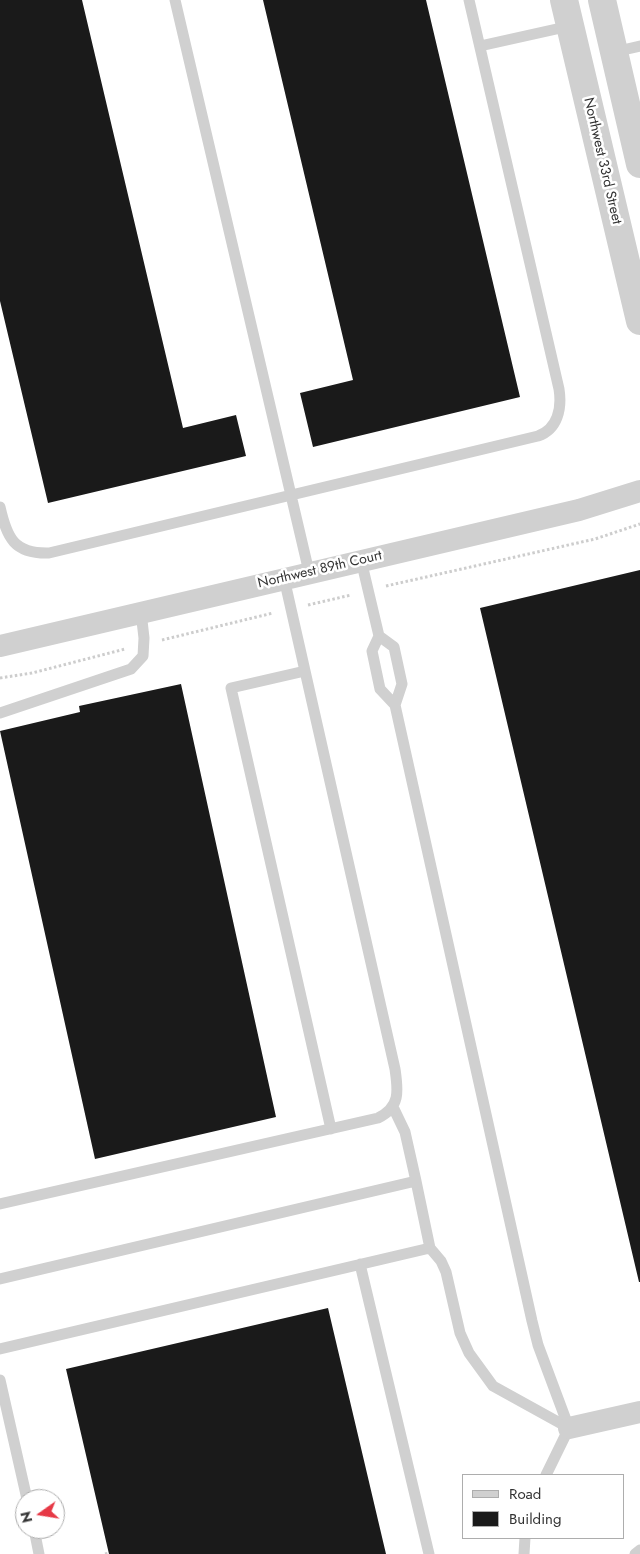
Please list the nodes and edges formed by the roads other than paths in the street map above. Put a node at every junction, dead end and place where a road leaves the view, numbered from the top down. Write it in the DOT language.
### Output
graph roads {
  1 [pos="175,0"];
  2 [pos="469,0"];
  3 [pos="602,0"];
  4 [pos="566,7"];
  5 [pos="480,46"];
  6 [pos="640,46"];
  7 [pos="614,52"];
  8 [pos="640,164"];
  9 [pos="640,321"];
  10 [pos="640,491"];
  11 [pos="290,494"];
  12 [pos="0,507"];
  13 [pos="361,560"];
  14 [pos="309,572"];
  15 [pos="284,578"];
  16 [pos="141,612"];
  17 [pos="379,636"];
  18 [pos="0,646"];
  19 [pos="305,672"];
  20 [pos="395,705"];
  21 [pos="0,713"];
  22 [pos="393,1107"];
  23 [pos="331,1129"];
  24 [pos="416,1181"];
  25 [pos="0,1204"];
  26 [pos="430,1248"];
  27 [pos="360,1264"];
  28 [pos="0,1279"];
  29 [pos="0,1349"];
  30 [pos="0,1380"];
  31 [pos="640,1412"];
  32 [pos="569,1428"];
  33 [pos="546,1474"];
  34 [pos="25,1489"];
  35 [pos="36,1539"];
  36 [pos="524,1539"];
  37 [pos="640,1550"];
  38 [pos="39,1554"];
  39 [pos="429,1554"];
  40 [pos="524,1554"];
  41 [pos="635,1554"];
  1 -- 11 [label="lane"];
  2 -- 5 [label="lane"];
  3 -- 7 [label="street"];
  4 -- 5 [label="lane"];
  4 -- 9 [label="street, Northwest 33rd Street"];
  5 -- 11 [label="lane"];
  6 -- 7 [label="lane"];
  7 -- 8 [label="street"];
  10 -- 13 [label="street, Northwest 89th Court"];
  11 -- 12 [label="lane"];
  11 -- 14 [label="lane"];
  13 -- 14 [label="street, Northwest 89th Court"];
  13 -- 17 [label="lane"];
  14 -- 15 [label="street, Northwest 89th Court"];
  15 -- 16 [label="street, Northwest 89th Court"];
  15 -- 19 [label="lane"];
  16 -- 18 [label="street, Northwest 89th Court"];
  16 -- 21 [label="lane"];
  17 -- 20 [label="lane"];
  17 -- 20 [label="lane"];
  19 -- 22 [label="lane"];
  19 -- 23 [label="lane"];
  20 -- 32 [label="lane"];
  22 -- 23 [label="lane"];
  22 -- 24 [label="lane"];
  23 -- 25 [label="lane"];
  24 -- 26 [label="lane"];
  24 -- 28 [label="lane"];
  26 -- 27 [label="lane"];
  26 -- 32 [label="lane"];
  27 -- 29 [label="lane"];
  27 -- 39 [label="lane"];
  30 -- 34 [label="lane"];
  31 -- 32 [label="street"];
  32 -- 33 [label="lane"];
  35 -- 38 [label="lane"];
  36 -- 40 [label="lane"];
  37 -- 41 [label="lane"];
}
